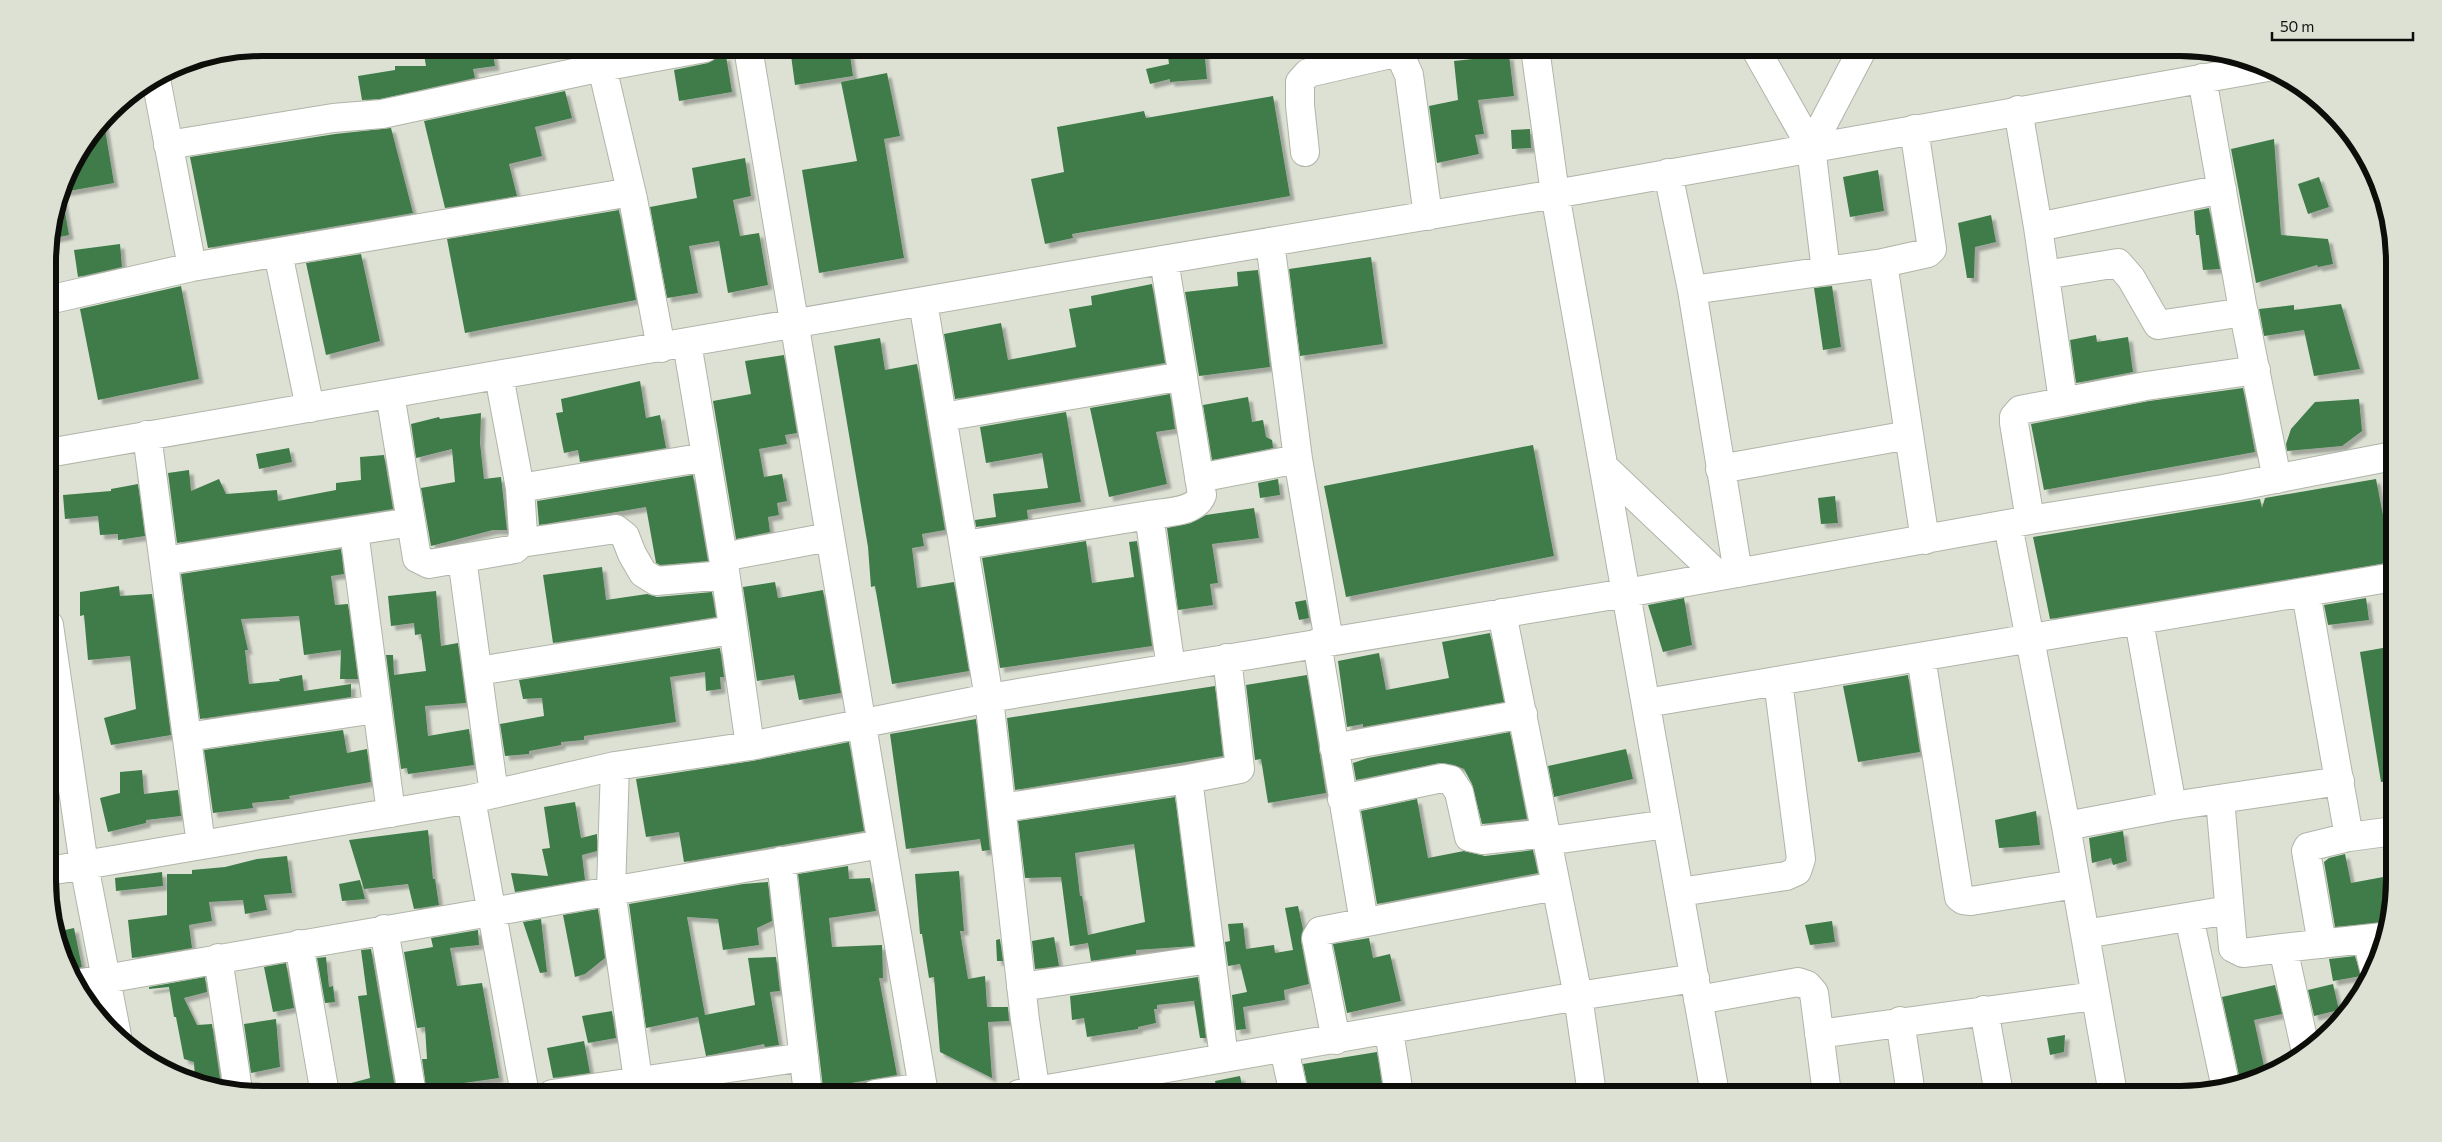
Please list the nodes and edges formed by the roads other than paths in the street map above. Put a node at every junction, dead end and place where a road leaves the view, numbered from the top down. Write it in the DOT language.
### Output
graph roads {
  1 [pos="662,56"];
  2 [pos="749,56"];
  3 [pos="1375,56"];
  4 [pos="1401,56"];
  5 [pos="1536,56"];
  6 [pos="1760,56"];
  7 [pos="1860,56"];
  8 [pos="602,67"];
  9 [pos="2253,70"];
  10 [pos="2202,78"];
  11 [pos="157,85"];
  12 [pos="2018,110"];
  13 [pos="1914,129"];
  14 [pos="168,145"];
  15 [pos="1811,147"];
  16 [pos="1306,152"];
  17 [pos="1668,174"];
  18 [pos="2222,189"];
  19 [pos="631,192"];
  20 [pos="1555,194"];
  21 [pos="1428,216"];
  22 [pos="2038,227"];
  23 [pos="1270,242"];
  24 [pos="278,253"];
  25 [pos="1164,260"];
  26 [pos="1883,263"];
  27 [pos="192,268"];
  28 [pos="1826,271"];
  29 [pos="2045,275"];
  30 [pos="1692,290"];
  31 [pos="56,298"];
  32 [pos="923,302"];
  33 [pos="2244,312"];
  34 [pos="794,324"];
  35 [pos="674,345"];
  36 [pos="2256,370"];
  37 [pos="499,376"];
  38 [pos="1183,376"];
  39 [pos="390,394"];
  40 [pos="2063,401"];
  41 [pos="310,408"];
  42 [pos="943,417"];
  43 [pos="147,435"];
  44 [pos="1909,435"];
  45 [pos="56,452"];
  46 [pos="2386,457"];
  47 [pos="706,458"];
  48 [pos="1298,459"];
  49 [pos="1605,468"];
  50 [pos="1720,469"];
  51 [pos="1199,478"];
  52 [pos="2277,479"];
  53 [pos="520,488"];
  54 [pos="1149,515"];
  55 [pos="411,522"];
  56 [pos="2019,522"];
  57 [pos="354,531"];
  58 [pos="829,537"];
  59 [pos="1925,540"];
  60 [pos="521,543"];
  61 [pos="965,546"];
  62 [pos="462,558"];
  63 [pos="164,561"];
  64 [pos="724,566"];
  65 [pos="1729,574"];
  66 [pos="2386,579"];
  67 [pos="1626,593"];
  68 [pos="2306,593"];
  69 [pos="1502,613"];
  70 [pos="2139,621"];
  71 [pos="732,630"];
  72 [pos="2029,638"];
  73 [pos="1323,642"];
  74 [pos="1921,656"];
  75 [pos="1227,658"];
  76 [pos="1171,668"];
  77 [pos="478,671"];
  78 [pos="56,673"];
  79 [pos="1778,681"];
  80 [pos="989,698"];
  81 [pos="1646,703"];
  82 [pos="376,709"];
  83 [pos="1522,714"];
  84 [pos="862,725"];
  85 [pos="187,737"];
  86 [pos="750,746"];
  87 [pos="1334,748"];
  88 [pos="615,766"];
  89 [pos="1188,779"];
  90 [pos="2340,780"];
  91 [pos="482,797"];
  92 [pos="1342,799"];
  93 [pos="2220,799"];
  94 [pos="2172,806"];
  95 [pos="1002,808"];
  96 [pos="391,813"];
  97 [pos="1667,824"];
  98 [pos="2066,826"];
  99 [pos="2386,832"];
  100 [pos="1547,837"];
  101 [pos="2348,838"];
  102 [pos="882,844"];
  103 [pos="201,845"];
  104 [pos="781,861"];
  105 [pos="84,865"];
  106 [pos="56,870"];
  107 [pos="2076,884"];
  108 [pos="1555,886"];
  109 [pos="611,890"];
  110 [pos="1680,892"];
  111 [pos="490,910"];
  112 [pos="2229,910"];
  113 [pos="2189,917"];
  114 [pos="1364,922"];
  115 [pos="384,929"];
  116 [pos="2085,934"];
  117 [pos="2375,938"];
  118 [pos="298,944"];
  119 [pos="2322,944"];
  120 [pos="2283,948"];
  121 [pos="218,958"];
  122 [pos="1210,959"];
  123 [pos="106,978"];
  124 [pos="84,982"];
  125 [pos="1021,987"];
  126 [pos="1696,989"];
  127 [pos="1578,996"];
  128 [pos="2094,996"];
  129 [pos="1984,1010"];
  130 [pos="1900,1021"];
  131 [pos="115,1024"];
  132 [pos="1389,1031"];
  133 [pos="1819,1034"];
  134 [pos="1336,1040"];
  135 [pos="2304,1044"];
  136 [pos="1284,1049"];
  137 [pos="804,1057"];
  138 [pos="1224,1058"];
  139 [pos="638,1080"];
  140 [pos="2224,1081"];
  141 [pos="237,1084"];
  142 [pos="324,1086"];
  143 [pos="411,1086"];
  144 [pos="523,1086"];
  145 [pos="601,1086"];
  146 [pos="807,1086"];
  147 [pos="923,1086"];
  148 [pos="1029,1086"];
  149 [pos="1069,1086"];
  150 [pos="1292,1086"];
  151 [pos="1398,1086"];
  152 [pos="1591,1086"];
  153 [pos="1714,1086"];
  154 [pos="1826,1086"];
  155 [pos="1910,1086"];
  156 [pos="1998,1086"];
  157 [pos="2111,1086"];
  1 -- 8 [label="street"];
  2 -- 34 [label="street"];
  3 -- 16 [label="street"];
  4 -- 21 [label="street"];
  5 -- 20 [label="street"];
  6 -- 15 [label="street"];
  7 -- 15 [label="street"];
  8 -- 14 [label="street"];
  8 -- 19 [label="street"];
  9 -- 10 [label="street"];
  10 -- 12 [label="street"];
  10 -- 18 [label="street"];
  11 -- 14 [label="street"];
  12 -- 13 [label="street"];
  12 -- 22 [label="street"];
  13 -- 15 [label="street"];
  13 -- 26 [label="street"];
  14 -- 27 [label="street"];
  15 -- 17 [label="street"];
  15 -- 28 [label="street"];
  17 -- 20 [label="street"];
  17 -- 30 [label="street"];
  18 -- 22 [label="street"];
  18 -- 33 [label="street"];
  19 -- 24 [label="street"];
  19 -- 35 [label="street"];
  20 -- 21 [label="street"];
  20 -- 49 [label="street"];
  21 -- 23 [label="street"];
  22 -- 29 [label="street"];
  23 -- 25 [label="street"];
  23 -- 48 [label="street"];
  24 -- 27 [label="street"];
  24 -- 41 [label="street"];
  25 -- 32 [label="street"];
  25 -- 38 [label="street"];
  26 -- 28 [label="street"];
  26 -- 44 [label="street"];
  27 -- 31 [label="street"];
  28 -- 30 [label="street"];
  29 -- 33 [label="street"];
  29 -- 40 [label="street"];
  30 -- 50 [label="street"];
  32 -- 34 [label="street"];
  32 -- 42 [label="street"];
  33 -- 36 [label="street"];
  34 -- 35 [label="street"];
  34 -- 58 [label="street"];
  35 -- 37 [label="street"];
  35 -- 47 [label="street"];
  36 -- 40 [label="street"];
  36 -- 52 [label="street"];
  37 -- 39 [label="street"];
  37 -- 53 [label="street"];
  38 -- 42 [label="street"];
  38 -- 51 [label="street"];
  39 -- 41 [label="street"];
  39 -- 55 [label="street"];
  40 -- 56 [label="street"];
  41 -- 43 [label="street"];
  42 -- 61 [label="street"];
  43 -- 45 [label="street"];
  43 -- 63 [label="street"];
  44 -- 50 [label="street"];
  44 -- 59 [label="street"];
  46 -- 52 [label="street"];
  47 -- 53 [label="street"];
  47 -- 64 [label="street"];
  48 -- 51 [label="street"];
  48 -- 73 [label="street"];
  49 -- 65 [label="street"];
  49 -- 67 [label="street"];
  50 -- 65 [label="street"];
  51 -- 54 [label="street"];
  52 -- 56 [label="street"];
  53 -- 60 [label="street"];
  54 -- 61 [label="street"];
  54 -- 76 [label="street"];
  55 -- 57 [label="street"];
  55 -- 62 [label="street"];
  56 -- 59 [label="street"];
  56 -- 72 [label="street"];
  57 -- 63 [label="street"];
  57 -- 82 [label="street"];
  58 -- 64 [label="street"];
  58 -- 84 [label="street"];
  59 -- 65 [label="street"];
  60 -- 62 [label="street"];
  60 -- 64 [label="street"];
  61 -- 80 [label="street"];
  62 -- 77 [label="street"];
  63 -- 85 [label="street"];
  64 -- 71 [label="street"];
  65 -- 67 [label="street"];
  66 -- 68 [label="street"];
  67 -- 69 [label="street"];
  67 -- 81 [label="street"];
  68 -- 70 [label="street"];
  68 -- 90 [label="street"];
  69 -- 73 [label="street"];
  69 -- 83 [label="street"];
  70 -- 72 [label="street"];
  70 -- 94 [label="street"];
  71 -- 77 [label="street"];
  71 -- 86 [label="street"];
  72 -- 74 [label="street"];
  72 -- 98 [label="street"];
  73 -- 75 [label="street"];
  73 -- 87 [label="street"];
  74 -- 79 [label="street"];
  74 -- 107 [label="street"];
  75 -- 76 [label="street"];
  75 -- 89 [label="street"];
  76 -- 80 [label="street"];
  77 -- 91 [label="street"];
  78 -- 105 [label="street"];
  79 -- 81 [label="street"];
  79 -- 110 [label="street"];
  80 -- 84 [label="street"];
  80 -- 95 [label="street"];
  81 -- 97 [label="street"];
  82 -- 85 [label="street"];
  82 -- 96 [label="street"];
  83 -- 87 [label="street"];
  83 -- 100 [label="street"];
  84 -- 86 [label="street"];
  84 -- 102 [label="street"];
  85 -- 103 [label="street"];
  86 -- 88 [label="street"];
  87 -- 92 [label="street"];
  88 -- 91 [label="street"];
  88 -- 109 [label="street"];
  89 -- 95 [label="street"];
  89 -- 122 [label="street"];
  90 -- 93 [label="street"];
  90 -- 101 [label="street"];
  91 -- 96 [label="street"];
  91 -- 111 [label="street"];
  92 -- 100 [label="street"];
  92 -- 114 [label="street"];
  93 -- 94 [label="street"];
  93 -- 112 [label="street"];
  94 -- 98 [label="street"];
  95 -- 125 [label="street"];
  96 -- 103 [label="street"];
  97 -- 100 [label="street"];
  97 -- 110 [label="street"];
  98 -- 107 [label="street"];
  99 -- 101 [label="street"];
  100 -- 108 [label="street"];
  101 -- 119 [label="street"];
  102 -- 104 [label="street"];
  102 -- 147 [label="street"];
  103 -- 105 [label="street"];
  104 -- 109 [label="street"];
  104 -- 137 [label="street"];
  105 -- 106 [label="street"];
  105 -- 123 [label="street"];
  107 -- 116 [label="street"];
  108 -- 114 [label="street"];
  108 -- 127 [label="street"];
  109 -- 111 [label="street"];
  109 -- 139 [label="street"];
  110 -- 126 [label="street"];
  111 -- 115 [label="street"];
  111 -- 144 [label="street"];
  112 -- 113 [label="street"];
  112 -- 120 [label="street"];
  113 -- 116 [label="street"];
  113 -- 140 [label="street"];
  114 -- 134 [label="street"];
  115 -- 118 [label="street"];
  115 -- 143 [label="street"];
  116 -- 128 [label="street"];
  117 -- 119 [label="street"];
  118 -- 121 [label="street"];
  118 -- 142 [label="street"];
  119 -- 120 [label="street"];
  120 -- 135 [label="street"];
  121 -- 123 [label="street"];
  121 -- 141 [label="street"];
  122 -- 125 [label="street"];
  122 -- 138 [label="street"];
  123 -- 124 [label="street"];
  123 -- 131 [label="street"];
  125 -- 148 [label="street"];
  126 -- 127 [label="street"];
  126 -- 133 [label="street"];
  126 -- 153 [label="street"];
  127 -- 132 [label="street"];
  127 -- 152 [label="street"];
  128 -- 129 [label="street"];
  128 -- 157 [label="street"];
  129 -- 130 [label="street"];
  129 -- 156 [label="street"];
  130 -- 133 [label="street"];
  130 -- 155 [label="street"];
  132 -- 134 [label="street"];
  132 -- 151 [label="street"];
  133 -- 154 [label="street"];
  134 -- 136 [label="street"];
  136 -- 138 [label="street"];
  136 -- 150 [label="street"];
  137 -- 139 [label="street"];
  137 -- 146 [label="street"];
  138 -- 149 [label="street"];
  139 -- 145 [label="street"];
}
